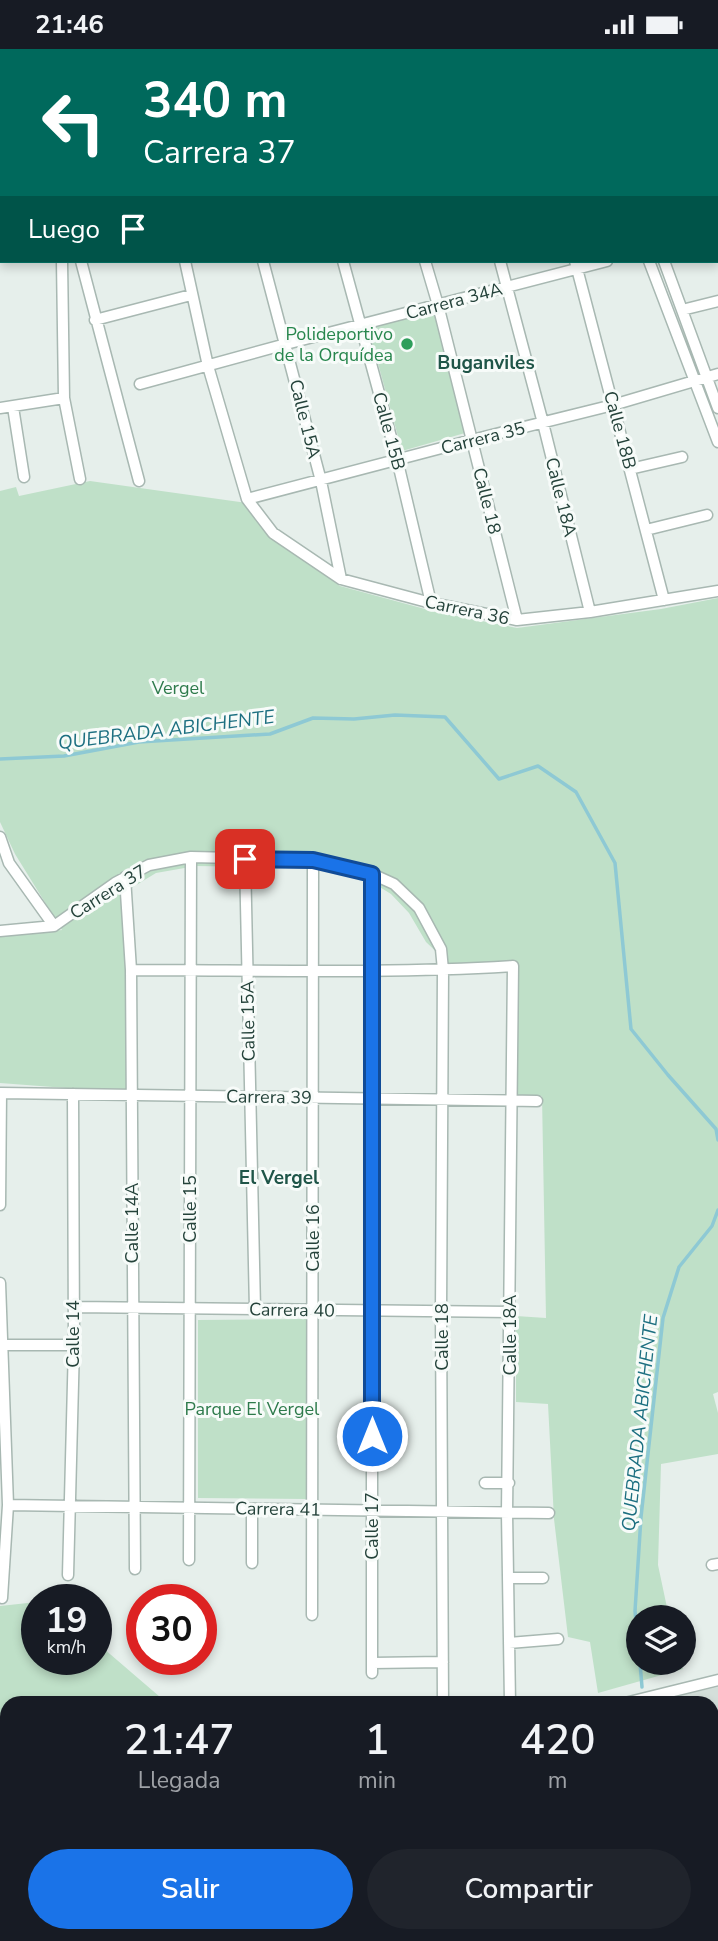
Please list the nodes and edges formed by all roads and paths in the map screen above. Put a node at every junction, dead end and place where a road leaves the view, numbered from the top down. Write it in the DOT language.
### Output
graph roads {
  1 [pos="62,263"];
  2 [pos="82,263"];
  3 [pos="185,263"];
  4 [pos="264,263"];
  5 [pos="344,263"];
  6 [pos="426,263"];
  7 [pos="500,263"];
  8 [pos="650,263"];
  9 [pos="664,263"];
  10 [pos="575,264"];
  11 [pos="506,287"];
  12 [pos="191,295"];
  13 [pos="718,301"];
  14 [pos="438,305"];
  15 [pos="682,310"];
  16 [pos="96,320"];
  17 [pos="361,325"];
  18 [pos="286,344"];
  19 [pos="208,366"];
  20 [pos="712,376"];
  21 [pos="695,380"];
  22 [pos="140,384"];
  23 [pos="64,398"];
  24 [pos="613,405"];
  25 [pos="13,407"];
  26 [pos="0,408"];
  27 [pos="718,408"];
  28 [pos="543,423"];
  29 [pos="472,440"];
  30 [pos="718,442"];
  31 [pos="682,457"];
  32 [pos="397,459"];
  33 [pos="630,469"];
  34 [pos="24,477"];
  35 [pos="80,479"];
  36 [pos="139,481"];
  37 [pos="321,481"];
  38 [pos="247,499"];
  39 [pos="707,515"];
  40 [pos="646,530"];
  41 [pos="341,579"];
  42 [pos="718,591"];
  43 [pos="664,600"];
  44 [pos="431,603"];
  45 [pos="590,612"];
  46 [pos="517,620"];
  47 [pos="0,837"];
  48 [pos="191,857"];
  49 [pos="245,859"];
  50 [pos="313,860"];
  51 [pos="4,862"];
  52 [pos="372,874"];
  53 [pos="125,877"];
  54 [pos="54,926"];
  55 [pos="0,931"];
  56 [pos="131,970"];
  57 [pos="190,970"];
  58 [pos="247,971"];
  59 [pos="443,971"];
  60 [pos="313,972"];
  61 [pos="372,972"];
  62 [pos="1,1093"];
  63 [pos="73,1094"];
  64 [pos="131,1095"];
  65 [pos="190,1096"];
  66 [pos="250,1097"];
  67 [pos="313,1098"];
  68 [pos="372,1098"];
  69 [pos="443,1100"];
  70 [pos="512,1101"];
  71 [pos="537,1101"];
  72 [pos="0,1205"];
  73 [pos="0,1283"];
  74 [pos="74,1307"];
  75 [pos="133,1308"];
  76 [pos="190,1309"];
  77 [pos="255,1310"];
  78 [pos="313,1310"];
  79 [pos="372,1311"];
  80 [pos="441,1312"];
  81 [pos="510,1312"];
  82 [pos="2,1345"];
  83 [pos="74,1345"];
  84 [pos="485,1483"];
  85 [pos="509,1483"];
  86 [pos="8,1505"];
  87 [pos="70,1506"];
  88 [pos="134,1507"];
  89 [pos="189,1508"];
  90 [pos="252,1509"];
  91 [pos="312,1510"];
  92 [pos="372,1511"];
  93 [pos="442,1512"];
  94 [pos="508,1513"];
  95 [pos="549,1513"];
  96 [pos="189,1560"];
  97 [pos="252,1563"];
  98 [pos="135,1569"];
  99 [pos="68,1575"];
  100 [pos="508,1578"];
  101 [pos="543,1578"];
  102 [pos="2,1598"];
  103 [pos="312,1615"];
  104 [pos="558,1639"];
  105 [pos="509,1643"];
  106 [pos="443,1663"];
  107 [pos="718,1680"];
  108 [pos="443,1696"];
  109 [pos="510,1696"];
  110 [pos="653,1696"];
  1 -- 23 [label="street"];
  2 -- 16 [label="street"];
  3 -- 12 [label="street"];
  4 -- 18 [label="street, Calle 15A"];
  5 -- 17 [label="street, Calle 15B"];
  6 -- 14 [label="street, Calle 18"];
  7 -- 11 [label="street, Calle 18A"];
  8 -- 21 [label="street"];
  9 -- 15 [label="street"];
  10 -- 11 [label="street, Carrera 34A"];
  10 -- 24 [label="street, Calle 18B"];
  11 -- 14 [label="street, Carrera 34A"];
  11 -- 28 [label="street, Calle 18A"];
  12 -- 16 [label="street"];
  12 -- 19 [label="street"];
  13 -- 15 [label="street"];
  14 -- 17 [label="street, Carrera 34A"];
  14 -- 29 [label="street, Calle 18"];
  15 -- 20 [label="street"];
  16 -- 36 [label="street"];
  17 -- 18 [label="street, Carrera 34A"];
  17 -- 32 [label="street, Calle 15B"];
  18 -- 19 [label="street, Carrera 34A"];
  18 -- 37 [label="street, Calle 15A"];
  19 -- 22 [label="street, Carrera 34A"];
  19 -- 38 [label="street"];
  20 -- 21 [label="street, Carrera 35"];
  20 -- 27 [label="street"];
  21 -- 24 [label="street, Carrera 35"];
  21 -- 30 [label="street"];
  23 -- 25 [label="street"];
  23 -- 35 [label="street"];
  24 -- 28 [label="street, Carrera 35"];
  24 -- 33 [label="street, Calle 18B"];
  25 -- 26 [label="street"];
  25 -- 34 [label="street"];
  28 -- 29 [label="street, Carrera 35"];
  28 -- 45 [label="street, Calle 18A"];
  29 -- 32 [label="street, Carrera 35"];
  29 -- 46 [label="street, Calle 18"];
  31 -- 33 [label="street"];
  32 -- 37 [label="street, Carrera 35"];
  32 -- 44 [label="street, Calle 15B"];
  33 -- 40 [label="street, Calle 18B"];
  37 -- 38 [label="street, Carrera 35"];
  37 -- 41 [label="street, Calle 15A"];
  38 -- 41 [label="street, Carrera 36"];
  39 -- 40 [label="street"];
  40 -- 43 [label="street, Calle 18B"];
  41 -- 44 [label="street, Carrera 36"];
  42 -- 43 [label="street, Carrera 36"];
  43 -- 45 [label="street, Carrera 36"];
  44 -- 46 [label="street, Carrera 36"];
  45 -- 46 [label="street, Carrera 36"];
  47 -- 51 [label="street, Carrera 37"];
  48 -- 49 [label="street, Carrera 37"];
  48 -- 53 [label="street, Carrera 37"];
  48 -- 57 [label="street, Calle 15"];
  49 -- 50 [label="street, Carrera 37"];
  49 -- 58 [label="street, Calle 15A"];
  50 -- 52 [label="street, Carrera 37"];
  50 -- 60 [label="street, Calle 16"];
  51 -- 54 [label="street, Carrera 37"];
  52 -- 59 [label="street, Carrera 37"];
  52 -- 61 [label="street, Calle 17"];
  53 -- 54 [label="street, Carrera 37"];
  53 -- 56 [label="street, Calle 14A"];
  54 -- 55 [label="street"];
  56 -- 57 [label="street"];
  56 -- 64 [label="street, Calle 14A"];
  57 -- 58 [label="street"];
  57 -- 65 [label="street, Calle 15"];
  58 -- 60 [label="street"];
  58 -- 66 [label="street, Calle 15A"];
  59 -- 61 [label="street"];
  59 -- 69 [label="street, Calle 18"];
  59 -- 70 [label="street, Calle 18A"];
  60 -- 61 [label="street"];
  60 -- 67 [label="street, Calle 16"];
  61 -- 68 [label="street, Calle 17"];
  62 -- 63 [label="street, Carrera 39"];
  62 -- 72 [label="street"];
  63 -- 64 [label="street, Carrera 39"];
  63 -- 74 [label="street, Calle 14"];
  64 -- 65 [label="street, Carrera 39"];
  64 -- 75 [label="street, Calle 14A"];
  65 -- 66 [label="street, Carrera 39"];
  65 -- 76 [label="street, Calle 15"];
  66 -- 67 [label="street, Carrera 39"];
  66 -- 77 [label="street, Calle 15A"];
  67 -- 68 [label="street, Carrera 39"];
  67 -- 78 [label="street, Calle 16"];
  68 -- 69 [label="street, Carrera 39"];
  68 -- 79 [label="street, Calle 17"];
  69 -- 70 [label="street, Carrera 39"];
  69 -- 80 [label="street, Calle 18"];
  70 -- 71 [label="street, Carrera 39"];
  70 -- 81 [label="street, Calle 18A"];
  73 -- 82 [label="street"];
  74 -- 75 [label="street, Carrera 40"];
  74 -- 83 [label="street, Calle 14"];
  75 -- 76 [label="street, Carrera 40"];
  75 -- 88 [label="street, Calle 14A"];
  76 -- 77 [label="street, Carrera 40"];
  76 -- 89 [label="street, Calle 15"];
  77 -- 78 [label="street, Carrera 40"];
  78 -- 79 [label="street, Carrera 40"];
  78 -- 91 [label="street, Calle 16"];
  79 -- 80 [label="street, Carrera 40"];
  79 -- 92 [label="street, Calle 17"];
  80 -- 81 [label="street, Carrera 40"];
  80 -- 93 [label="street, Calle 18"];
  81 -- 85 [label="street, Calle 18A"];
  82 -- 83 [label="street"];
  82 -- 86 [label="street"];
  83 -- 87 [label="street, Calle 14"];
  84 -- 85 [label="street"];
  85 -- 94 [label="street, Calle 18A"];
  86 -- 87 [label="street, Carrera 41"];
  86 -- 102 [label="street"];
  87 -- 88 [label="street, Carrera 41"];
  87 -- 99 [label="street, Calle 14"];
  88 -- 89 [label="street, Carrera 41"];
  88 -- 98 [label="street, Calle 14A"];
  89 -- 90 [label="street, Carrera 41"];
  89 -- 96 [label="street, Calle 15"];
  90 -- 91 [label="street, Carrera 41"];
  90 -- 97 [label="street"];
  91 -- 92 [label="street, Carrera 41"];
  91 -- 103 [label="street, Calle 16"];
  92 -- 93 [label="street, Carrera 41"];
  92 -- 106 [label="street, Calle 17"];
  93 -- 94 [label="street, Carrera 41"];
  93 -- 106 [label="street, Calle 18"];
  94 -- 95 [label="street, Carrera 41"];
  94 -- 100 [label="street, Calle 18A"];
  100 -- 101 [label="street"];
  100 -- 105 [label="street, Calle 18A"];
  104 -- 105 [label="street"];
  105 -- 109 [label="street, Calle 18A"];
  106 -- 108 [label="street, Calle 18"];
  107 -- 110 [label="street"];
}
